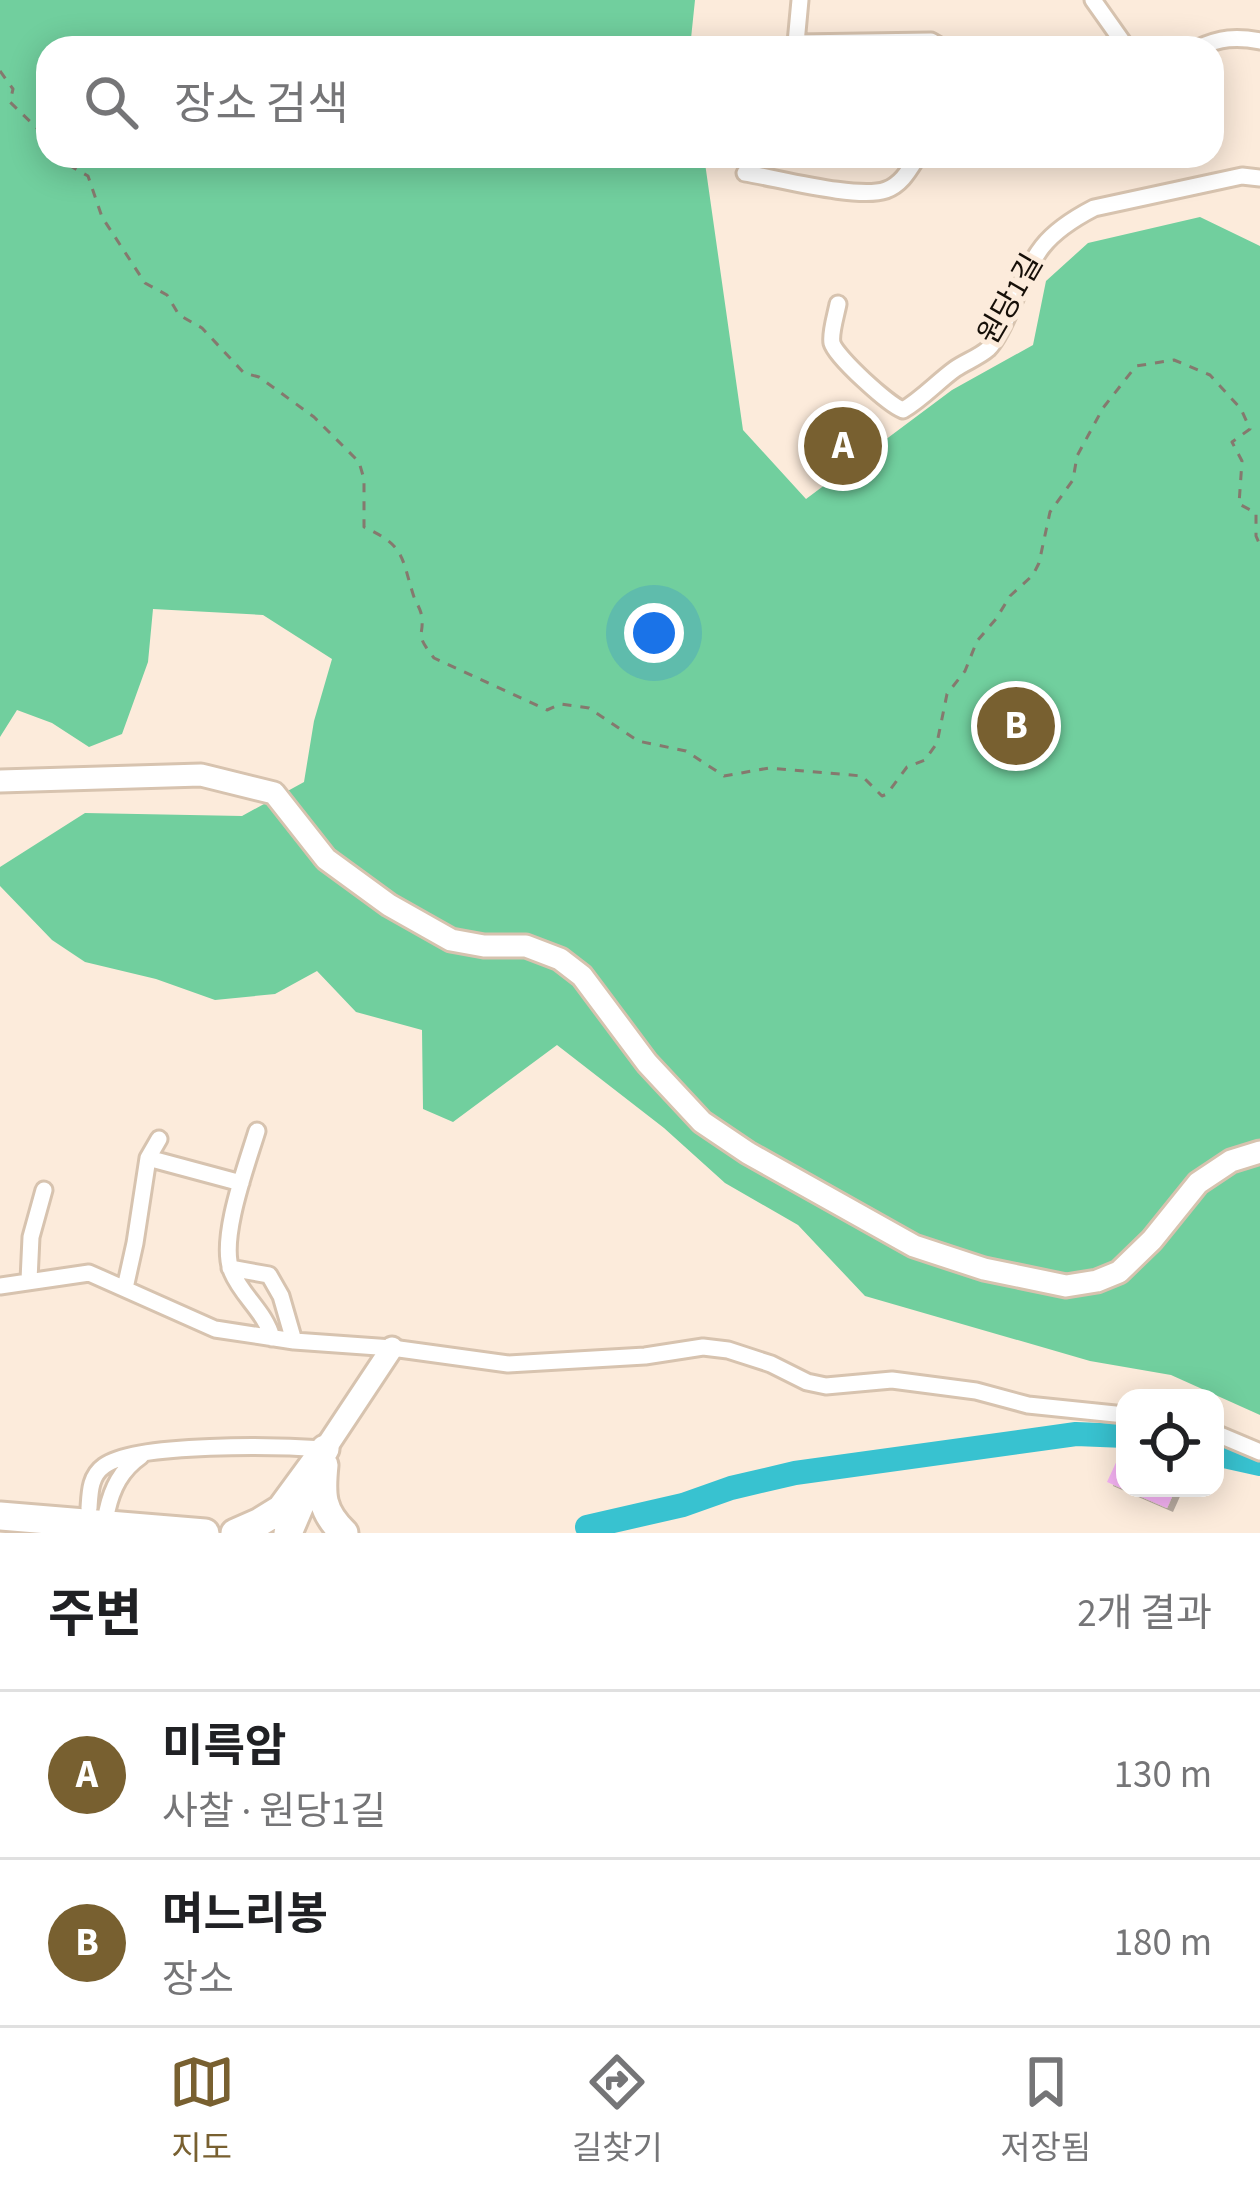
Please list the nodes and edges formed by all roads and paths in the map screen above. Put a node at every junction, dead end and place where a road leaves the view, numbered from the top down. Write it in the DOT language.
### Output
graph roads {
  1 [pos="800,0"];
  2 [pos="1094,0"];
  3 [pos="797,36"];
  4 [pos="1119,36"];
  5 [pos="1224,38"];
  6 [pos="1260,41"];
  7 [pos="0,71"];
  8 [pos="36,127"];
  9 [pos="74,168"];
  10 [pos="910,168"];
  11 [pos="745,173"];
  12 [pos="1260,178"];
  13 [pos="838,304"];
  14 [pos="1260,545"];
  15 [pos="0,781"];
  16 [pos="257,1131"];
  17 [pos="159,1139"];
  18 [pos="1260,1152"];
  19 [pos="148,1157"];
  20 [pos="241,1183"];
  21 [pos="44,1190"];
  22 [pos="230,1268"];
  23 [pos="29,1280"];
  24 [pos="0,1286"];
  25 [pos="125,1288"];
  26 [pos="272,1338"];
  27 [pos="294,1341"];
  28 [pos="392,1348"];
  29 [pos="1116,1414"];
  30 [pos="1224,1437"];
  31 [pos="269,1446"];
  32 [pos="325,1448"];
  33 [pos="1260,1452"];
  34 [pos="143,1454"];
  35 [pos="300,1483"];
  36 [pos="89,1508"];
  37 [pos="107,1511"];
  38 [pos="0,1516"];
  39 [pos="205,1533"];
  40 [pos="235,1533"];
  41 [pos="288,1533"];
  42 [pos="344,1533"];
  1 -- 3 [label="street"];
  2 -- 4 [label="street"];
  5 -- 6 [label="street"];
  7 -- 8 [label="path"];
  9 -- 14 [label="path"];
  10 -- 11 [label="street"];
  12 -- 13 [label="street, 원당1길"];
  15 -- 18 [label="street"];
  16 -- 20 [label="street"];
  17 -- 19 [label="street"];
  19 -- 20 [label="street"];
  19 -- 25 [label="street"];
  20 -- 22 [label="street"];
  21 -- 23 [label="street"];
  22 -- 26 [label="street"];
  22 -- 27 [label="street"];
  23 -- 24 [label="street"];
  23 -- 25 [label="street"];
  25 -- 26 [label="street"];
  26 -- 27 [label="street"];
  27 -- 28 [label="street"];
  28 -- 29 [label="street"];
  28 -- 32 [label="street"];
  30 -- 33 [label="street"];
  31 -- 32 [label="street"];
  31 -- 34 [label="street"];
  31 -- 35 [label="street"];
  32 -- 35 [label="highway"];
  32 -- 41 [label="highway"];
  32 -- 42 [label="highway"];
  34 -- 36 [label="street"];
  34 -- 37 [label="street"];
  35 -- 40 [label="highway"];
  38 -- 39 [label="highway"];
}
